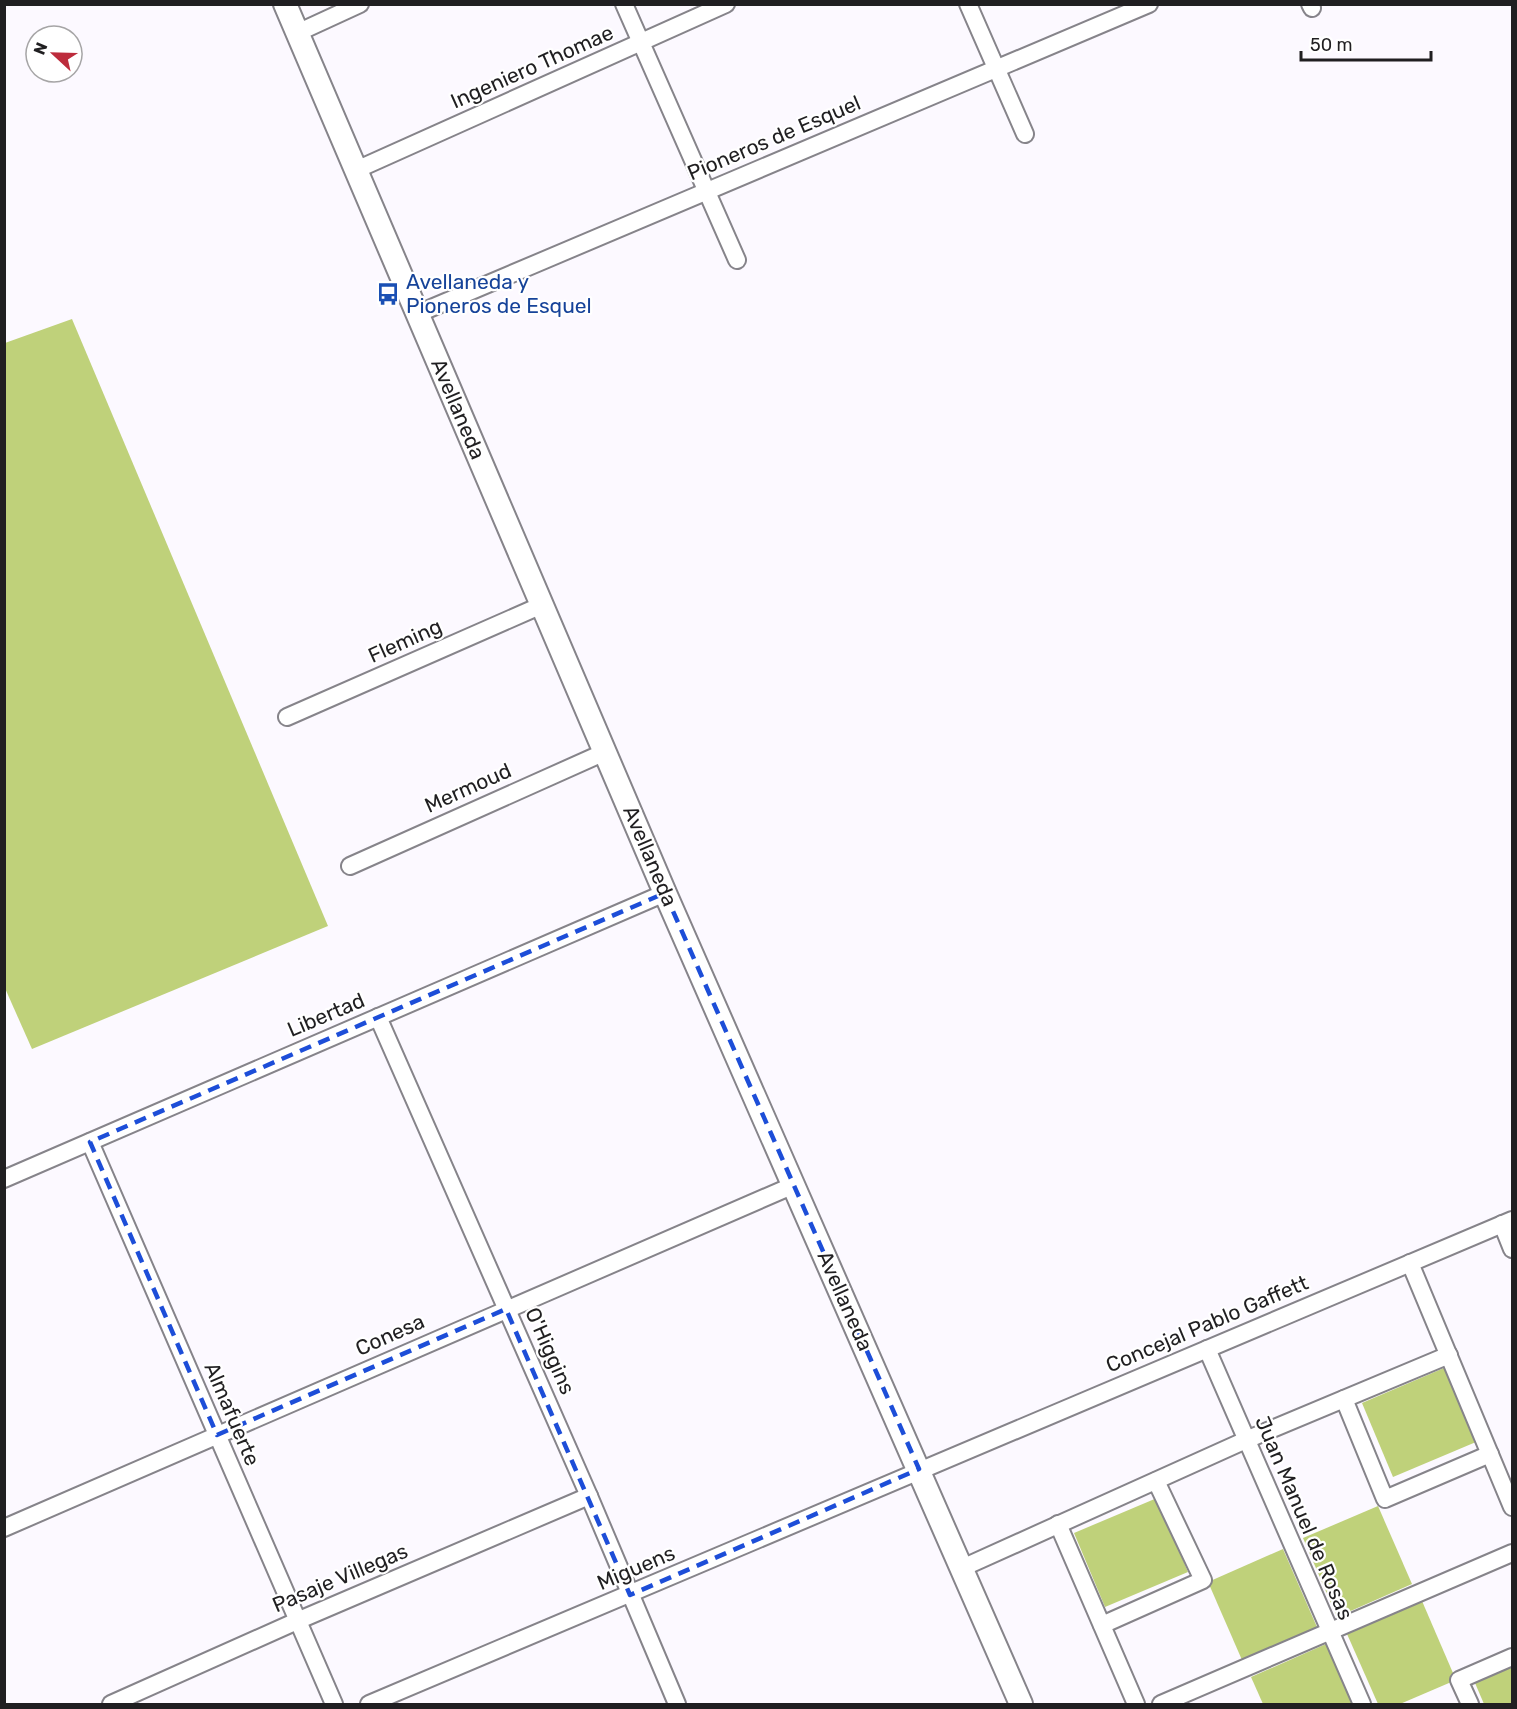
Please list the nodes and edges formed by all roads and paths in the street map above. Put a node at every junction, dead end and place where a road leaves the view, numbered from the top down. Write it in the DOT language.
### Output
graph roads {
  1 [pos="285,4"];
  2 [pos="360,4"];
  3 [pos="624,4"];
  4 [pos="726,4"];
  5 [pos="968,4"];
  6 [pos="1149,4"];
  7 [pos="297,33"];
  8 [pos="641,42"];
  9 [pos="996,68"];
  10 [pos="1024,134"];
  11 [pos="356,170"];
  12 [pos="705,192"];
  13 [pos="737,260"];
  14 [pos="417,314"];
  15 [pos="542,605"];
  16 [pos="287,717"];
  17 [pos="605,752"];
  18 [pos="350,866"];
  19 [pos="665,893"];
  20 [pos="378,1017"];
  21 [pos="90,1142"];
  22 [pos="4,1179"];
  23 [pos="794,1185"];
  24 [pos="1507,1222"];
  25 [pos="1512,1249"];
  26 [pos="1410,1263"];
  27 [pos="507,1309"];
  28 [pos="1207,1349"];
  29 [pos="1449,1355"];
  30 [pos="1344,1399"];
  31 [pos="217,1435"];
  32 [pos="1246,1440"];
  33 [pos="1490,1454"];
  34 [pos="919,1469"];
  35 [pos="1156,1481"];
  36 [pos="589,1496"];
  37 [pos="1512,1507"];
  38 [pos="1058,1524"];
  39 [pos="4,1528"];
  40 [pos="1512,1553"];
  41 [pos="962,1568"];
  42 [pos="630,1595"];
  43 [pos="297,1621"];
  44 [pos="1101,1625"];
  45 [pos="1329,1632"];
  46 [pos="1512,1657"];
  47 [pos="111,1704"];
  48 [pos="334,1704"];
  49 [pos="369,1704"];
  50 [pos="677,1704"];
  51 [pos="1021,1704"];
  52 [pos="1136,1704"];
  53 [pos="1161,1704"];
  54 [pos="1362,1704"];
  55 [pos="1470,1704"];
  1 -- 7 [label="street, Avellaneda"];
  2 -- 7 [label="street"];
  3 -- 8 [label="street"];
  4 -- 8 [label="street, Ingeniero Thomae"];
  5 -- 9 [label="street"];
  6 -- 9 [label="street, Pioneros de Esquel"];
  7 -- 11 [label="street, Avellaneda"];
  8 -- 11 [label="street, Ingeniero Thomae"];
  8 -- 12 [label="street"];
  9 -- 10 [label="street"];
  9 -- 12 [label="street, Pioneros de Esquel"];
  11 -- 14 [label="street, Avellaneda"];
  12 -- 13 [label="street"];
  12 -- 14 [label="street, Pioneros de Esquel"];
  14 -- 15 [label="street, Avellaneda"];
  15 -- 16 [label="street, Fleming"];
  15 -- 17 [label="street, Avellaneda"];
  17 -- 18 [label="street, Mermoud"];
  17 -- 19 [label="street, Avellaneda"];
  19 -- 20 [label="street, Libertad"];
  19 -- 23 [label="street, Avellaneda"];
  20 -- 21 [label="street, Libertad"];
  20 -- 27 [label="street, O'Higgins"];
  21 -- 22 [label="street, Libertad"];
  21 -- 31 [label="street, Almafuerte"];
  23 -- 27 [label="street, Conesa"];
  23 -- 34 [label="street, Avellaneda"];
  24 -- 25 [label="street"];
  24 -- 26 [label="street, Concejal Pablo Gaffett"];
  26 -- 28 [label="street, Concejal Pablo Gaffett"];
  26 -- 29 [label="street"];
  27 -- 31 [label="street, Conesa"];
  27 -- 36 [label="street, O'Higgins"];
  28 -- 32 [label="street, Juan Manuel de Rosas"];
  28 -- 34 [label="street, Concejal Pablo Gaffett"];
  29 -- 30 [label="street"];
  29 -- 33 [label="street"];
  30 -- 32 [label="street"];
  30 -- 33 [label="street"];
  31 -- 39 [label="street, Conesa"];
  31 -- 43 [label="street, Almafuerte"];
  32 -- 35 [label="street"];
  32 -- 45 [label="street, Juan Manuel de Rosas"];
  33 -- 37 [label="street"];
  34 -- 41 [label="street, Avellaneda"];
  34 -- 42 [label="street, Miguens"];
  35 -- 38 [label="street"];
  35 -- 44 [label="street"];
  36 -- 42 [label="street, O'Higgins"];
  36 -- 43 [label="street, Pasaje Villegas"];
  38 -- 41 [label="street"];
  38 -- 44 [label="street"];
  40 -- 45 [label="street"];
  41 -- 51 [label="street, Avellaneda"];
  42 -- 49 [label="street, Miguens"];
  42 -- 50 [label="street, O'Higgins"];
  43 -- 47 [label="street, Pasaje Villegas"];
  43 -- 48 [label="street, Almafuerte"];
  44 -- 52 [label="street"];
  45 -- 53 [label="street"];
  45 -- 54 [label="street, Juan Manuel de Rosas"];
  46 -- 55 [label="street"];
}
